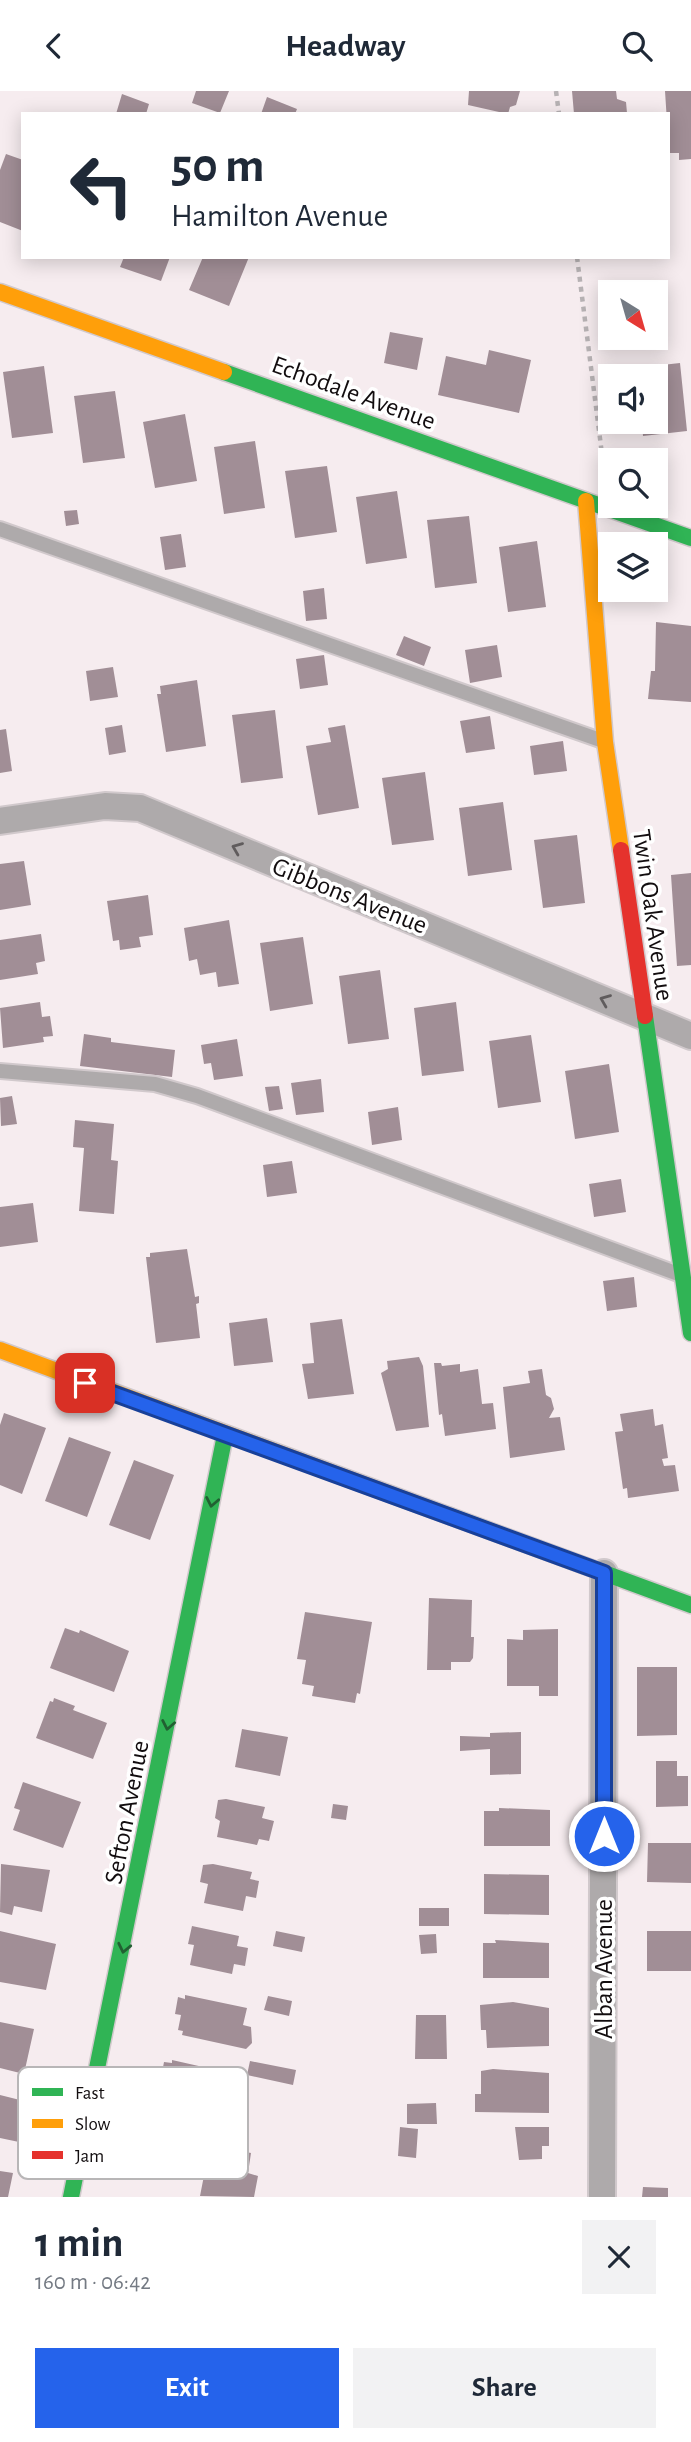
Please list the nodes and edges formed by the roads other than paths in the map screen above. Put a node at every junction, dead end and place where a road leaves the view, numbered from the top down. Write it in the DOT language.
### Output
graph roads {
  1 [pos="0,292"];
  2 [pos="586,501"];
  3 [pos="0,529"];
  4 [pos="691,538"];
  5 [pos="605,742"];
  6 [pos="0,821"];
  7 [pos="643,1016"];
  8 [pos="691,1036"];
  9 [pos="0,1071"];
  10 [pos="682,1276"];
  11 [pos="691,1333"];
  12 [pos="0,1350"];
  13 [pos="225,1435"];
  14 [pos="604,1573"];
  15 [pos="691,1605"];
  16 [pos="97,2067"];
  17 [pos="75,2179"];
  18 [pos="71,2197"];
  19 [pos="602,2197"];
  1 -- 2 [label="street, Echodale Avenue"];
  2 -- 4 [label="street, Echodale Avenue"];
  2 -- 5 [label="street, Twin Oak Avenue"];
  3 -- 5 [label="lane"];
  5 -- 7 [label="street, Twin Oak Avenue"];
  7 -- 6 [label="street, Gibbons Avenue, one-way"];
  7 -- 8 [label="street, Gibbons Avenue"];
  7 -- 10 [label="street, Twin Oak Avenue"];
  9 -- 10 [label="lane"];
  10 -- 11 [label="street, Twin Oak Avenue"];
  12 -- 13 [label="street"];
  13 -- 14 [label="street"];
  13 -- 16 [label="street, Sefton Avenue, one-way"];
  14 -- 15 [label="street"];
  14 -- 19 [label="street, Alban Avenue"];
  17 -- 18 [label="street, Sefton Avenue, one-way"];
}
